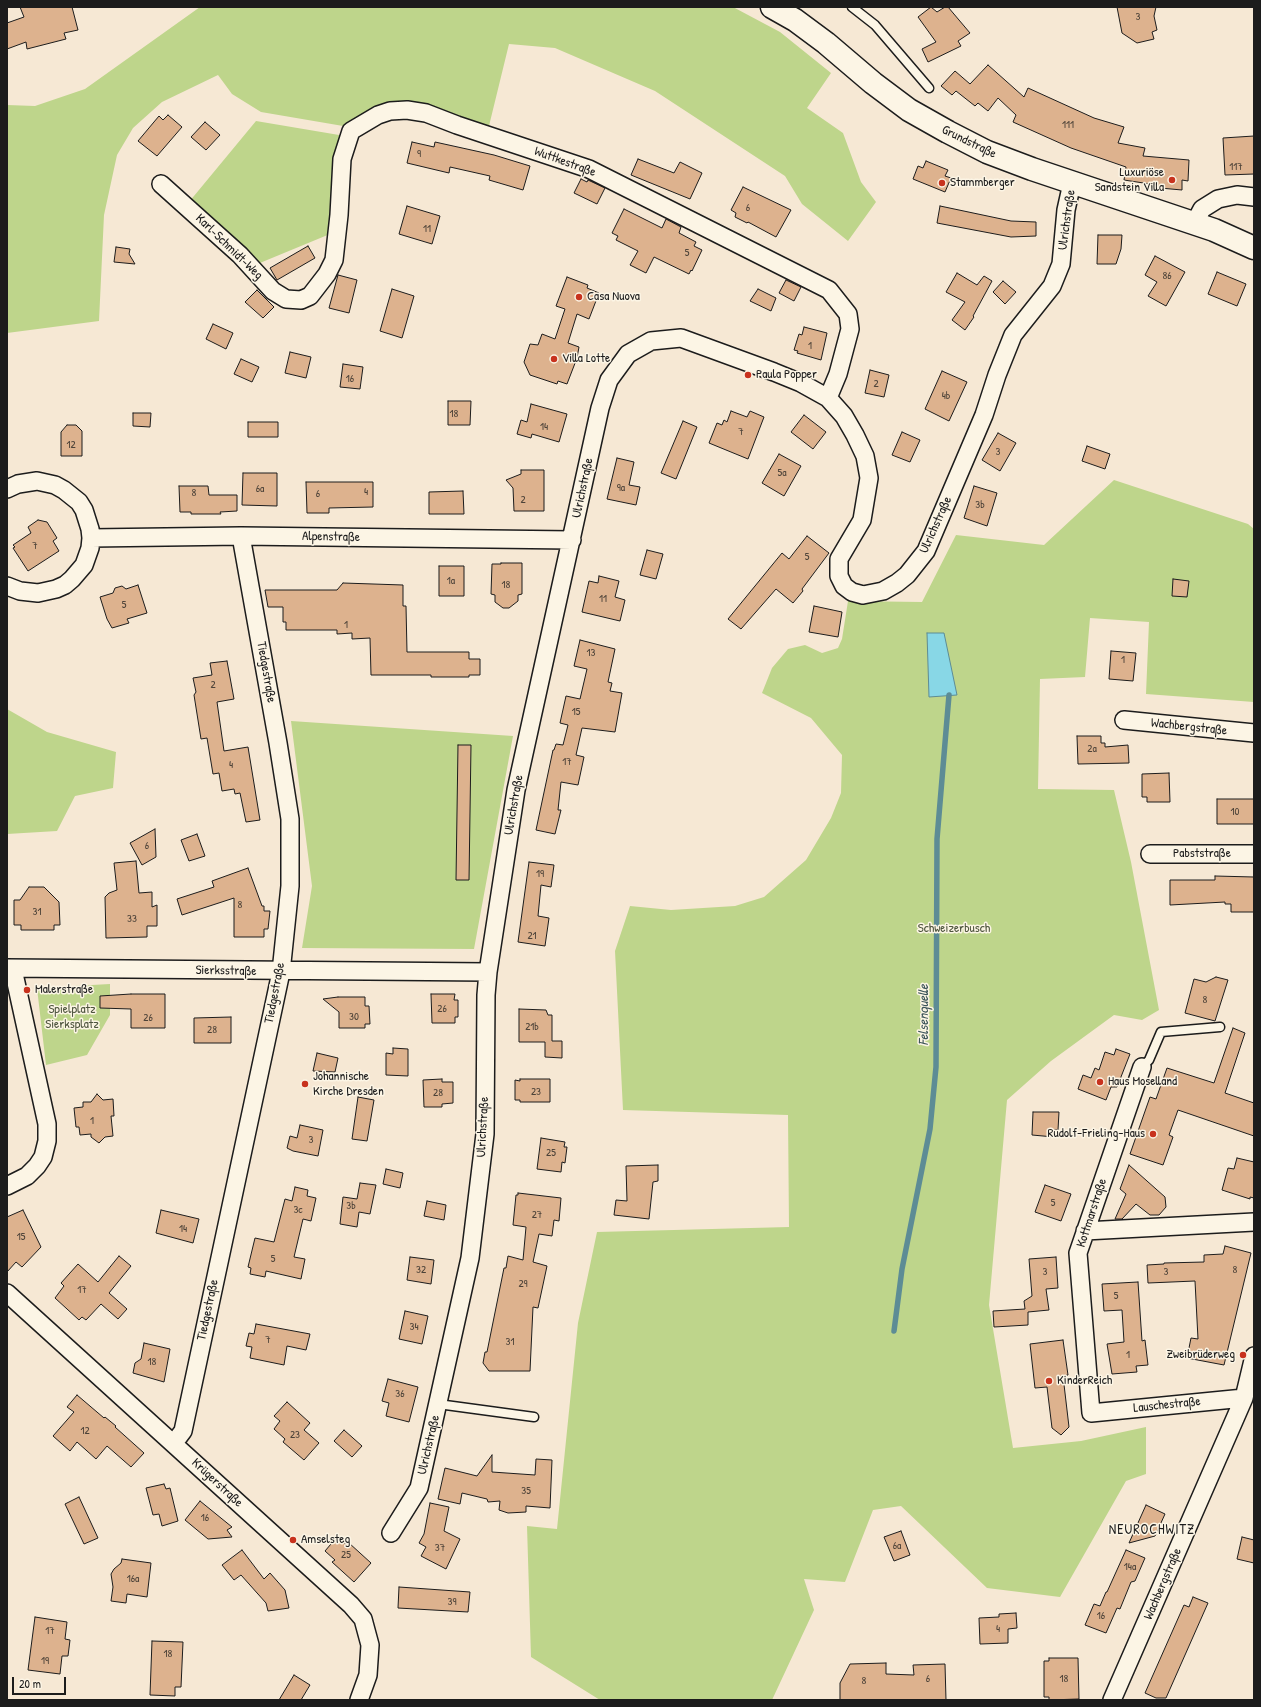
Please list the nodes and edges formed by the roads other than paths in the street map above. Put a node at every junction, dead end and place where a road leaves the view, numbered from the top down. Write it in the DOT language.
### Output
graph roads {
  1 [pos="772,7"];
  2 [pos="852,7"];
  3 [pos="929,88"];
  4 [pos="1072,183"];
  5 [pos="161,184"];
  6 [pos="1254,197"];
  7 [pos="1194,224"];
  8 [pos="1254,248"];
  9 [pos="301,300"];
  10 [pos="828,398"];
  11 [pos="7,489"];
  12 [pos="241,536"];
  13 [pos="91,538"];
  14 [pos="572,540"];
  15 [pos="7,586"];
  16 [pos="1124,720"];
  17 [pos="1254,733"];
  18 [pos="1150,854"];
  19 [pos="1254,854"];
  20 [pos="10,969"];
  21 [pos="281,972"];
  22 [pos="488,972"];
  23 [pos="1220,1027"];
  24 [pos="1142,1067"];
  25 [pos="7,1186"];
  26 [pos="1254,1222"];
  27 [pos="1085,1231"];
  28 [pos="7,1293"];
  29 [pos="1254,1356"];
  30 [pos="1244,1398"];
  31 [pos="438,1404"];
  32 [pos="1091,1413"];
  33 [pos="534,1417"];
  34 [pos="174,1443"];
  35 [pos="391,1533"];
  36 [pos="359,1700"];
  37 [pos="1112,1700"];
  1 -- 4 [label="main road, Grundstraße"];
  2 -- 3 [label="lane"];
  4 -- 7 [label="main road, Grundstraße"];
  4 -- 10 [label="street, Ulrichstraße"];
  5 -- 9 [label="street, Karl-Schmidt-Weg"];
  6 -- 7 [label="street"];
  7 -- 8 [label="main road, Grundstraße"];
  9 -- 10 [label="street, Wuttkestraße"];
  10 -- 14 [label="street, Ulrichstraße"];
  11 -- 13 [label="street"];
  12 -- 13 [label="street, Alpenstraße"];
  12 -- 14 [label="street, Alpenstraße"];
  12 -- 21 [label="street, Tiedgestraße"];
  13 -- 15 [label="street"];
  14 -- 22 [label="street, Ulrichstraße"];
  16 -- 17 [label="street, Wachbergstraße"];
  18 -- 19 [label="street, Pabststraße"];
  20 -- 21 [label="street, Sierksstraße"];
  20 -- 25 [label="street"];
  21 -- 22 [label="street, Sierksstraße"];
  21 -- 34 [label="street, Tiedgestraße"];
  22 -- 31 [label="street, Ulrichstraße"];
  23 -- 24 [label="lane"];
  24 -- 27 [label="street, Kottmarstraße"];
  26 -- 27 [label="street"];
  27 -- 32 [label="street, Kottmarstraße"];
  28 -- 34 [label="street, Krügerstraße"];
  29 -- 30 [label="street, Wachbergstraße"];
  30 -- 32 [label="street, Lauschestraße"];
  30 -- 37 [label="street, Wachbergstraße"];
  31 -- 33 [label="lane"];
  31 -- 35 [label="street, Ulrichstraße"];
  34 -- 36 [label="street, Krügerstraße"];
}
